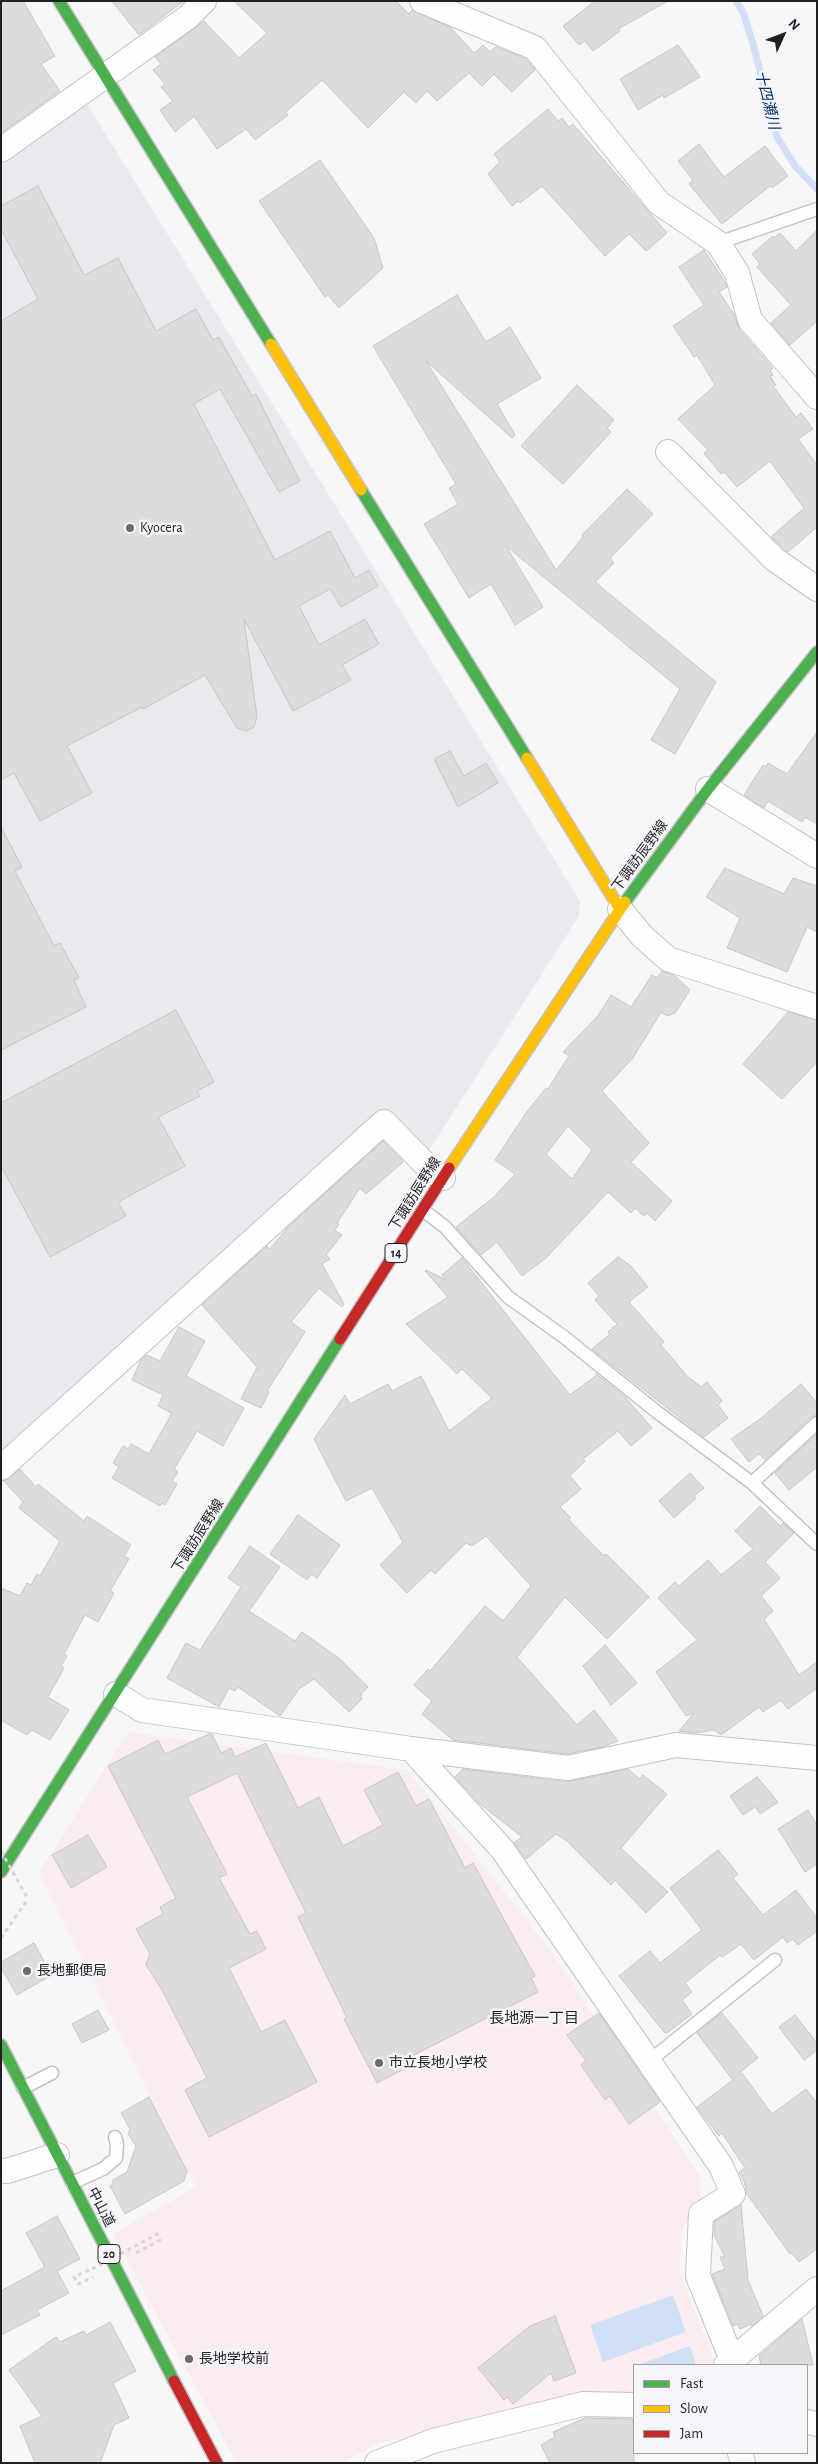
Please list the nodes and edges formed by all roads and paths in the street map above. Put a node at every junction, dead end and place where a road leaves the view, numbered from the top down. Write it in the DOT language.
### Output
graph roads {
  1 [pos="59,1"];
  2 [pos="204,1"];
  3 [pos="422,1"];
  4 [pos="104,76"];
  5 [pos="1,150"];
  6 [pos="817,209"];
  7 [pos="718,243"];
  8 [pos="817,397"];
  9 [pos="668,452"];
  10 [pos="817,589"];
  11 [pos="817,652"];
  12 [pos="708,789"];
  13 [pos="817,856"];
  14 [pos="620,909"];
  15 [pos="817,1007"];
  16 [pos="442,1178"];
  17 [pos="423,1210"];
  18 [pos="817,1422"];
  19 [pos="1,1468"];
  20 [pos="752,1483"];
  21 [pos="817,1544"];
  22 [pos="116,1694"];
  23 [pos="411,1750"];
  24 [pos="817,1758"];
  25 [pos="1,1851"];
  26 [pos="1,1872"];
  27 [pos="1,1938"];
  28 [pos="775,1960"];
  29 [pos="1,2045"];
  30 [pos="648,2062"];
  31 [pos="52,2073"];
  32 [pos="23,2088"];
  33 [pos="115,2137"];
  34 [pos="58,2155"];
  35 [pos="1,2171"];
  36 [pos="72,2184"];
  37 [pos="135,2254"];
  38 [pos="98,2274"];
  39 [pos="817,2289"];
  40 [pos="729,2363"];
  41 [pos="633,2405"];
  42 [pos="217,2463"];
  43 [pos="377,2463"];
  1 -- 4 [label="main road"];
  2 -- 4 [label="street"];
  3 -- 7 [label="street"];
  4 -- 5 [label="street"];
  4 -- 14 [label="main road"];
  6 -- 7 [label="lane"];
  7 -- 8 [label="street"];
  9 -- 10 [label="street"];
  11 -- 12 [label="main road, 下諏訪辰野線 / 14"];
  12 -- 13 [label="street"];
  12 -- 14 [label="main road, 下諏訪辰野線 / 14"];
  14 -- 15 [label="street"];
  14 -- 16 [label="main road, 下諏訪辰野線 / 14"];
  16 -- 17 [label="main road, 下諏訪辰野線 / 14"];
  16 -- 19 [label="street"];
  17 -- 20 [label="lane"];
  17 -- 22 [label="main road, 下諏訪辰野線 / 14"];
  18 -- 20 [label="lane"];
  20 -- 21 [label="lane"];
  22 -- 23 [label="street"];
  22 -- 26 [label="main road, 下諏訪辰野線 / 14"];
  23 -- 24 [label="street"];
  23 -- 30 [label="street"];
  25 -- 27 [label="path, bridge"];
  28 -- 30 [label="lane"];
  29 -- 32 [label="main road, 中山道 / 20"];
  30 -- 40 [label="street"];
  31 -- 32 [label="lane"];
  32 -- 34 [label="main road, 中山道 / 20"];
  33 -- 36 [label="lane"];
  34 -- 35 [label="street"];
  34 -- 36 [label="main road, 中山道 / 20"];
  36 -- 42 [label="main road, 中山道 / 20"];
  37 -- 38 [label="path, bridge"];
  39 -- 40 [label="street"];
  41 -- 43 [label="street"];
}
